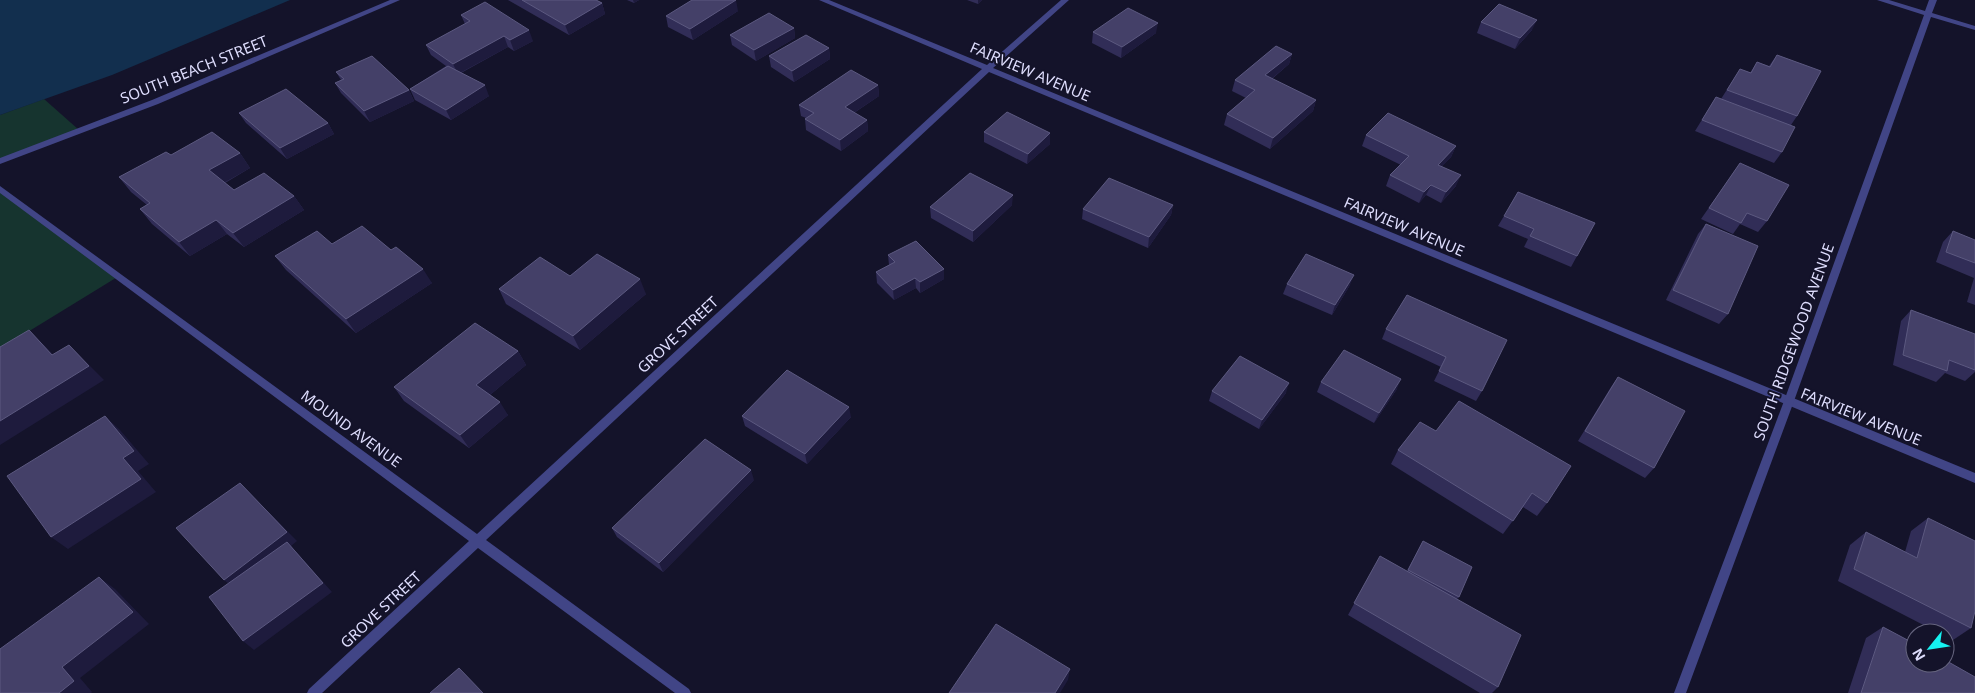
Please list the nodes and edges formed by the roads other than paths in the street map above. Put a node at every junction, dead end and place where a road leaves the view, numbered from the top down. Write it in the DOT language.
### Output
graph roads {
  1 [pos="396,0"];
  2 [pos="823,0"];
  3 [pos="1065,0"];
  4 [pos="1881,0"];
  5 [pos="1933,0"];
  6 [pos="1929,14"];
  7 [pos="1975,28"];
  8 [pos="987,69"];
  9 [pos="0,160"];
  10 [pos="0,189"];
  11 [pos="1789,401"];
  12 [pos="1975,478"];
  13 [pos="478,540"];
  14 [pos="313,693"];
  15 [pos="685,693"];
  16 [pos="1680,693"];
  1 -- 9 [label="street, SOUTH BEACH STREET"];
  2 -- 8 [label="street, FAIRVIEW AVENUE"];
  3 -- 8 [label="street, GROVE STREET"];
  4 -- 6 [label="street"];
  5 -- 6 [label="street, SOUTH RIDGEWOOD AVENUE"];
  6 -- 7 [label="street"];
  6 -- 11 [label="street, SOUTH RIDGEWOOD AVENUE"];
  8 -- 11 [label="street, FAIRVIEW AVENUE"];
  8 -- 13 [label="street, GROVE STREET"];
  10 -- 13 [label="street, MOUND AVENUE"];
  11 -- 12 [label="street, FAIRVIEW AVENUE"];
  11 -- 16 [label="street, SOUTH RIDGEWOOD AVENUE"];
  13 -- 14 [label="street, GROVE STREET"];
  13 -- 15 [label="street, MOUND AVENUE"];
}
